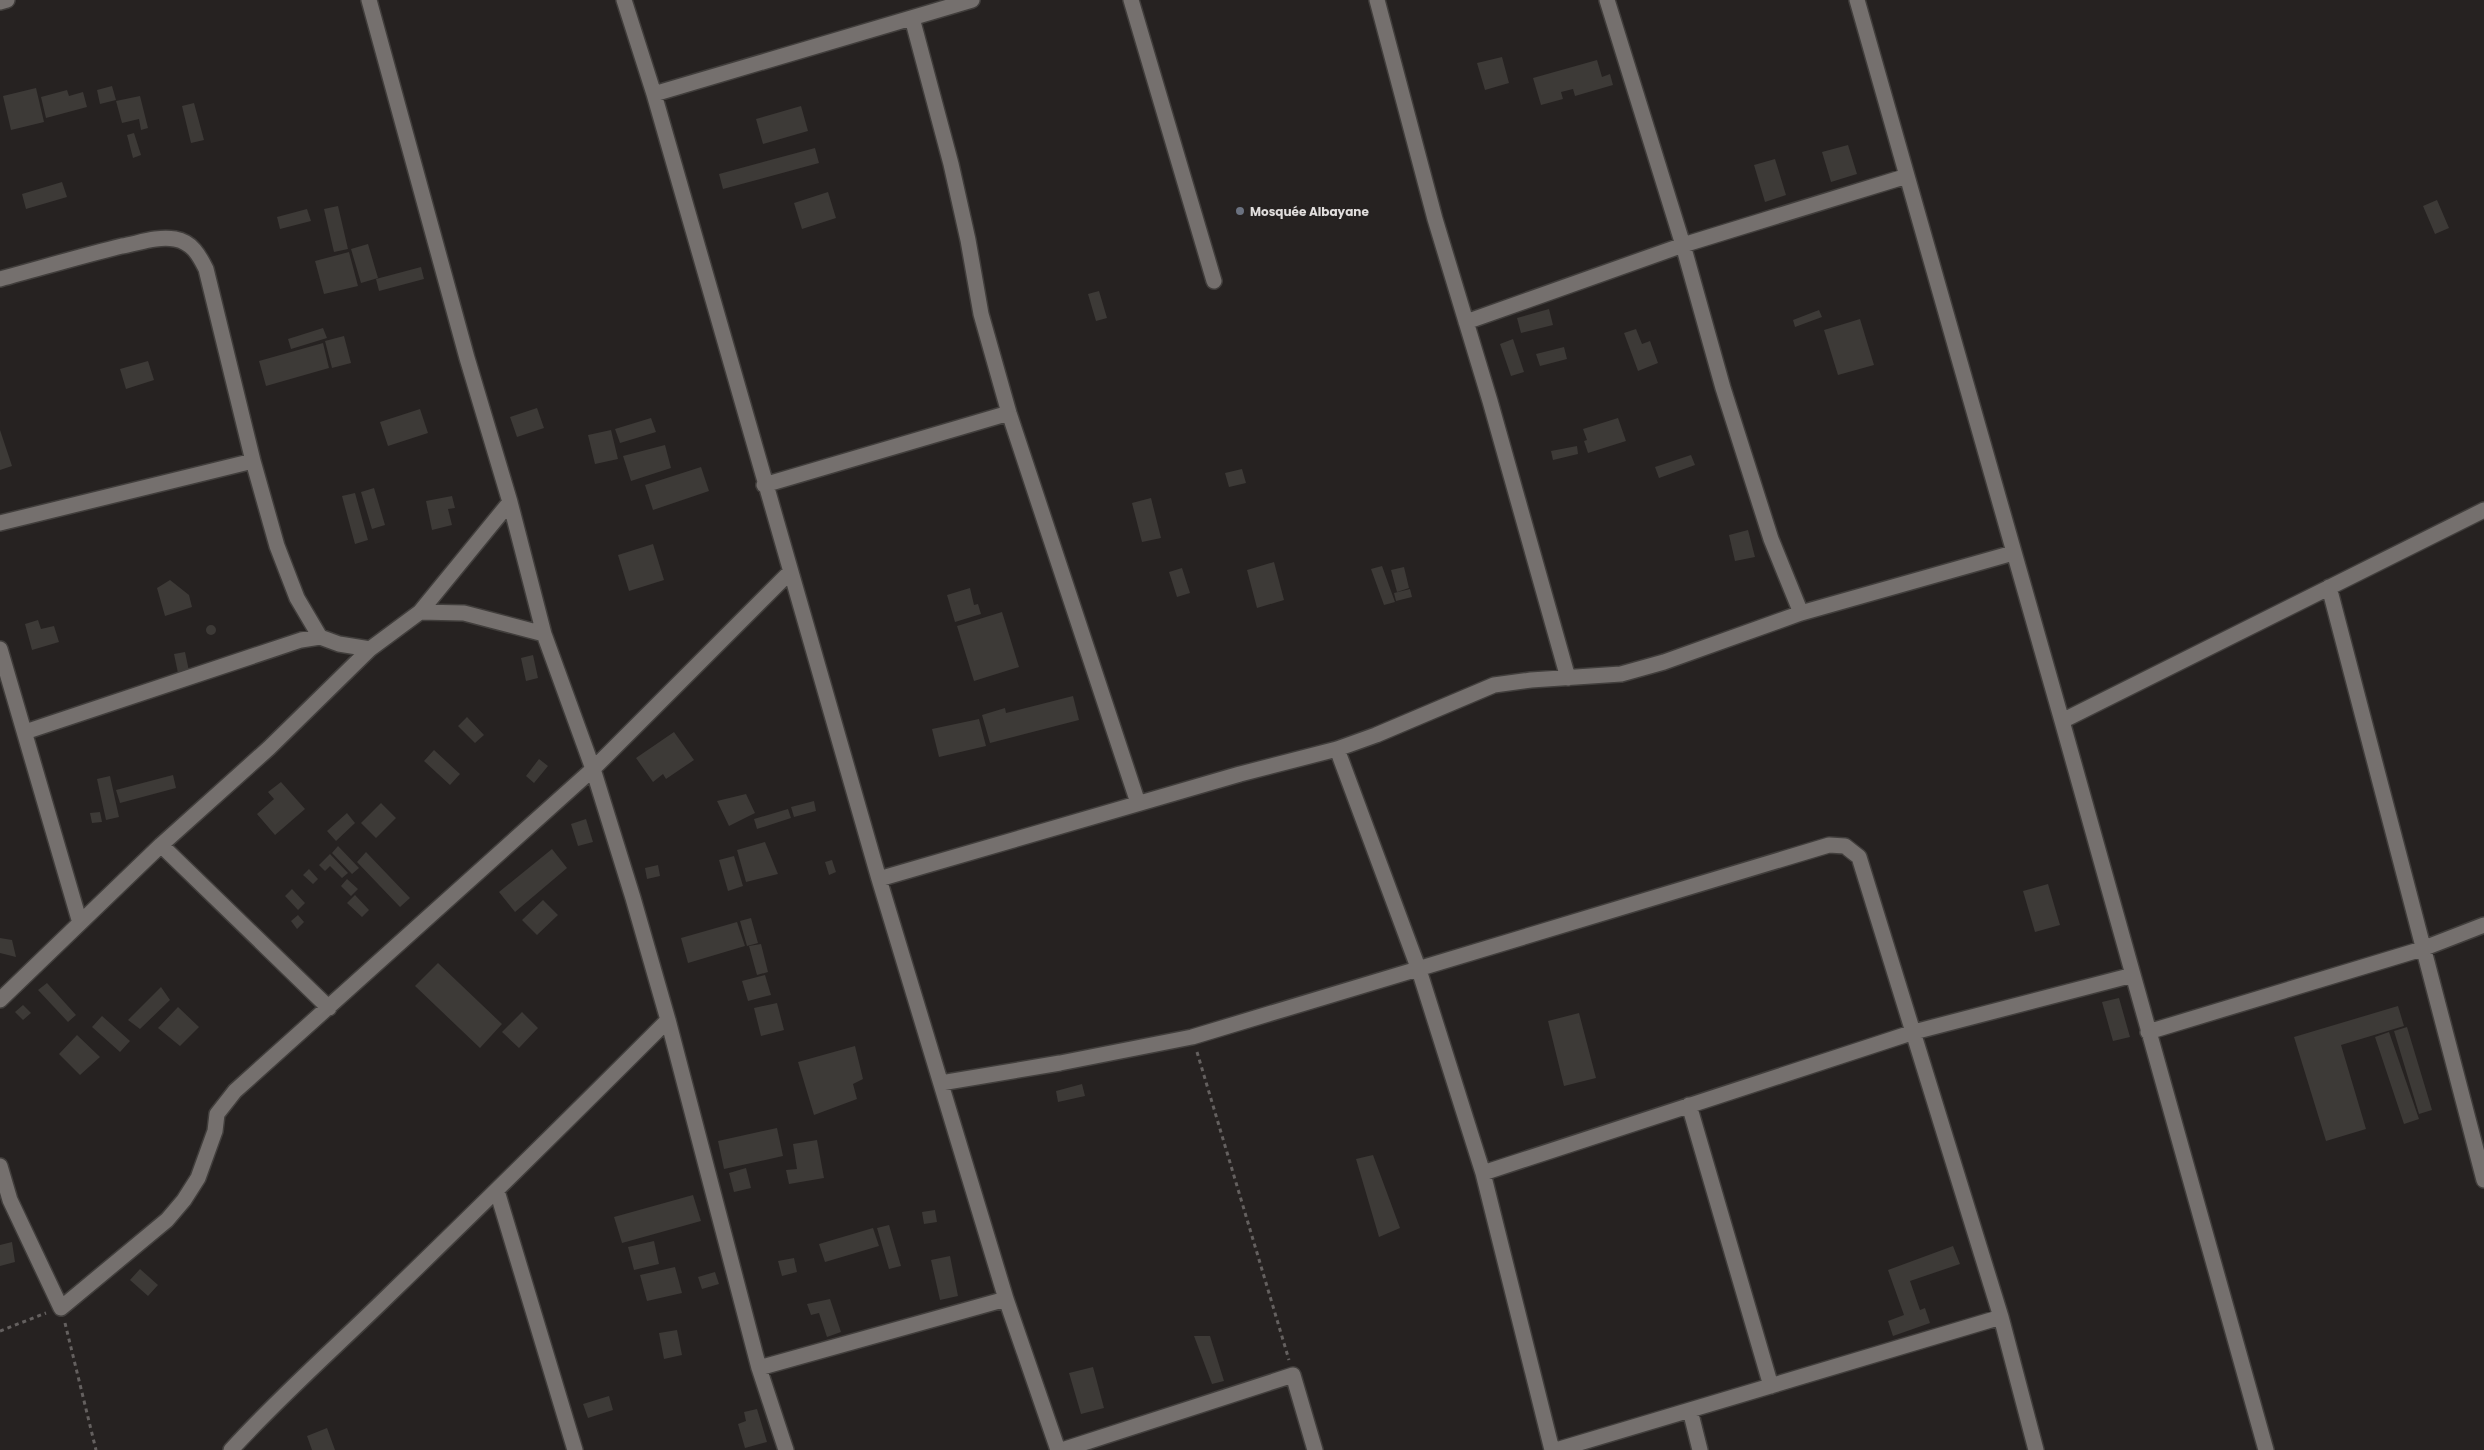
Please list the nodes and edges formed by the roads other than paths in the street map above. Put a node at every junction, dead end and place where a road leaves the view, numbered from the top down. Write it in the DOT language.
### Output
graph roads {
  1 [pos="7,0"];
  2 [pos="369,0"];
  3 [pos="624,0"];
  4 [pos="972,0"];
  5 [pos="1131,0"];
  6 [pos="1377,0"];
  7 [pos="1607,0"];
  8 [pos="1857,0"];
  9 [pos="0,2"];
  10 [pos="912,18"];
  11 [pos="654,94"];
  12 [pos="1907,176"];
  13 [pos="1683,245"];
  14 [pos="0,280"];
  15 [pos="1214,281"];
  16 [pos="1466,322"];
  17 [pos="1009,413"];
  18 [pos="253,461"];
  19 [pos="764,485"];
  20 [pos="510,502"];
  21 [pos="2484,510"];
  22 [pos="0,523"];
  23 [pos="2013,553"];
  24 [pos="789,573"];
  25 [pos="2329,587"];
  26 [pos="420,612"];
  27 [pos="1801,613"];
  28 [pos="544,634"];
  29 [pos="320,637"];
  30 [pos="0,649"];
  31 [pos="370,649"];
  32 [pos="1568,678"];
  33 [pos="2062,721"];
  34 [pos="25,732"];
  35 [pos="1337,749"];
  36 [pos="593,769"];
  37 [pos="1138,803"];
  38 [pos="161,845"];
  39 [pos="879,879"];
  40 [pos="80,923"];
  41 [pos="2484,926"];
  42 [pos="2422,949"];
  43 [pos="1419,970"];
  44 [pos="2133,975"];
  45 [pos="0,1000"];
  46 [pos="329,1008"];
  47 [pos="668,1020"];
  48 [pos="1914,1032"];
  49 [pos="2148,1032"];
  50 [pos="941,1083"];
  51 [pos="1689,1105"];
  52 [pos="0,1166"];
  53 [pos="1483,1172"];
  54 [pos="2484,1180"];
  55 [pos="497,1191"];
  56 [pos="1006,1299"];
  57 [pos="2001,1317"];
  58 [pos="759,1368"];
  59 [pos="1771,1386"];
  60 [pos="1690,1410"];
  61 [pos="231,1450"];
  62 [pos="574,1450"];
  63 [pos="786,1450"];
  64 [pos="1058,1450"];
  65 [pos="1062,1450"];
  66 [pos="1315,1450"];
  67 [pos="1554,1450"];
  68 [pos="1700,1450"];
  69 [pos="2036,1450"];
  70 [pos="2266,1450"];
  1 -- 9 [label="street"];
  2 -- 20 [label="street"];
  3 -- 11 [label="street"];
  4 -- 10 [label="street"];
  5 -- 15 [label="street"];
  6 -- 16 [label="street"];
  7 -- 13 [label="street"];
  8 -- 12 [label="street"];
  10 -- 11 [label="street"];
  10 -- 17 [label="street"];
  11 -- 19 [label="street"];
  12 -- 13 [label="street"];
  12 -- 23 [label="street"];
  13 -- 16 [label="street"];
  13 -- 27 [label="street"];
  14 -- 18 [label="street"];
  16 -- 32 [label="street"];
  17 -- 19 [label="street"];
  17 -- 37 [label="street"];
  18 -- 22 [label="street"];
  18 -- 29 [label="street"];
  19 -- 24 [label="street"];
  20 -- 26 [label="street"];
  20 -- 28 [label="street"];
  21 -- 25 [label="street"];
  23 -- 27 [label="street"];
  23 -- 33 [label="street"];
  24 -- 36 [label="street"];
  24 -- 39 [label="street"];
  25 -- 33 [label="street"];
  25 -- 42 [label="street"];
  26 -- 28 [label="street"];
  26 -- 31 [label="street"];
  27 -- 32 [label="street"];
  28 -- 36 [label="street"];
  29 -- 31 [label="street"];
  29 -- 34 [label="street"];
  30 -- 34 [label="street"];
  31 -- 38 [label="street"];
  32 -- 35 [label="street"];
  33 -- 44 [label="street"];
  34 -- 40 [label="street"];
  35 -- 37 [label="street"];
  35 -- 43 [label="street"];
  36 -- 46 [label="street"];
  36 -- 47 [label="street"];
  37 -- 39 [label="street"];
  38 -- 40 [label="street"];
  38 -- 46 [label="street"];
  39 -- 50 [label="street"];
  40 -- 45 [label="street"];
  41 -- 42 [label="street"];
  42 -- 49 [label="street"];
  42 -- 54 [label="street"];
  43 -- 48 [label="street"];
  43 -- 50 [label="street"];
  43 -- 53 [label="street"];
  44 -- 48 [label="street"];
  44 -- 49 [label="street"];
  46 -- 52 [label="street"];
  47 -- 55 [label="street"];
  47 -- 58 [label="street"];
  48 -- 51 [label="street"];
  48 -- 57 [label="street"];
  49 -- 70 [label="street"];
  50 -- 56 [label="street"];
  51 -- 53 [label="street"];
  51 -- 59 [label="street"];
  53 -- 67 [label="street"];
  55 -- 61 [label="street"];
  55 -- 62 [label="street"];
  56 -- 58 [label="street"];
  56 -- 64 [label="street"];
  57 -- 59 [label="street"];
  57 -- 69 [label="street"];
  58 -- 63 [label="street"];
  59 -- 60 [label="street"];
  60 -- 67 [label="street"];
  60 -- 68 [label="street"];
  65 -- 66 [label="street"];
}
